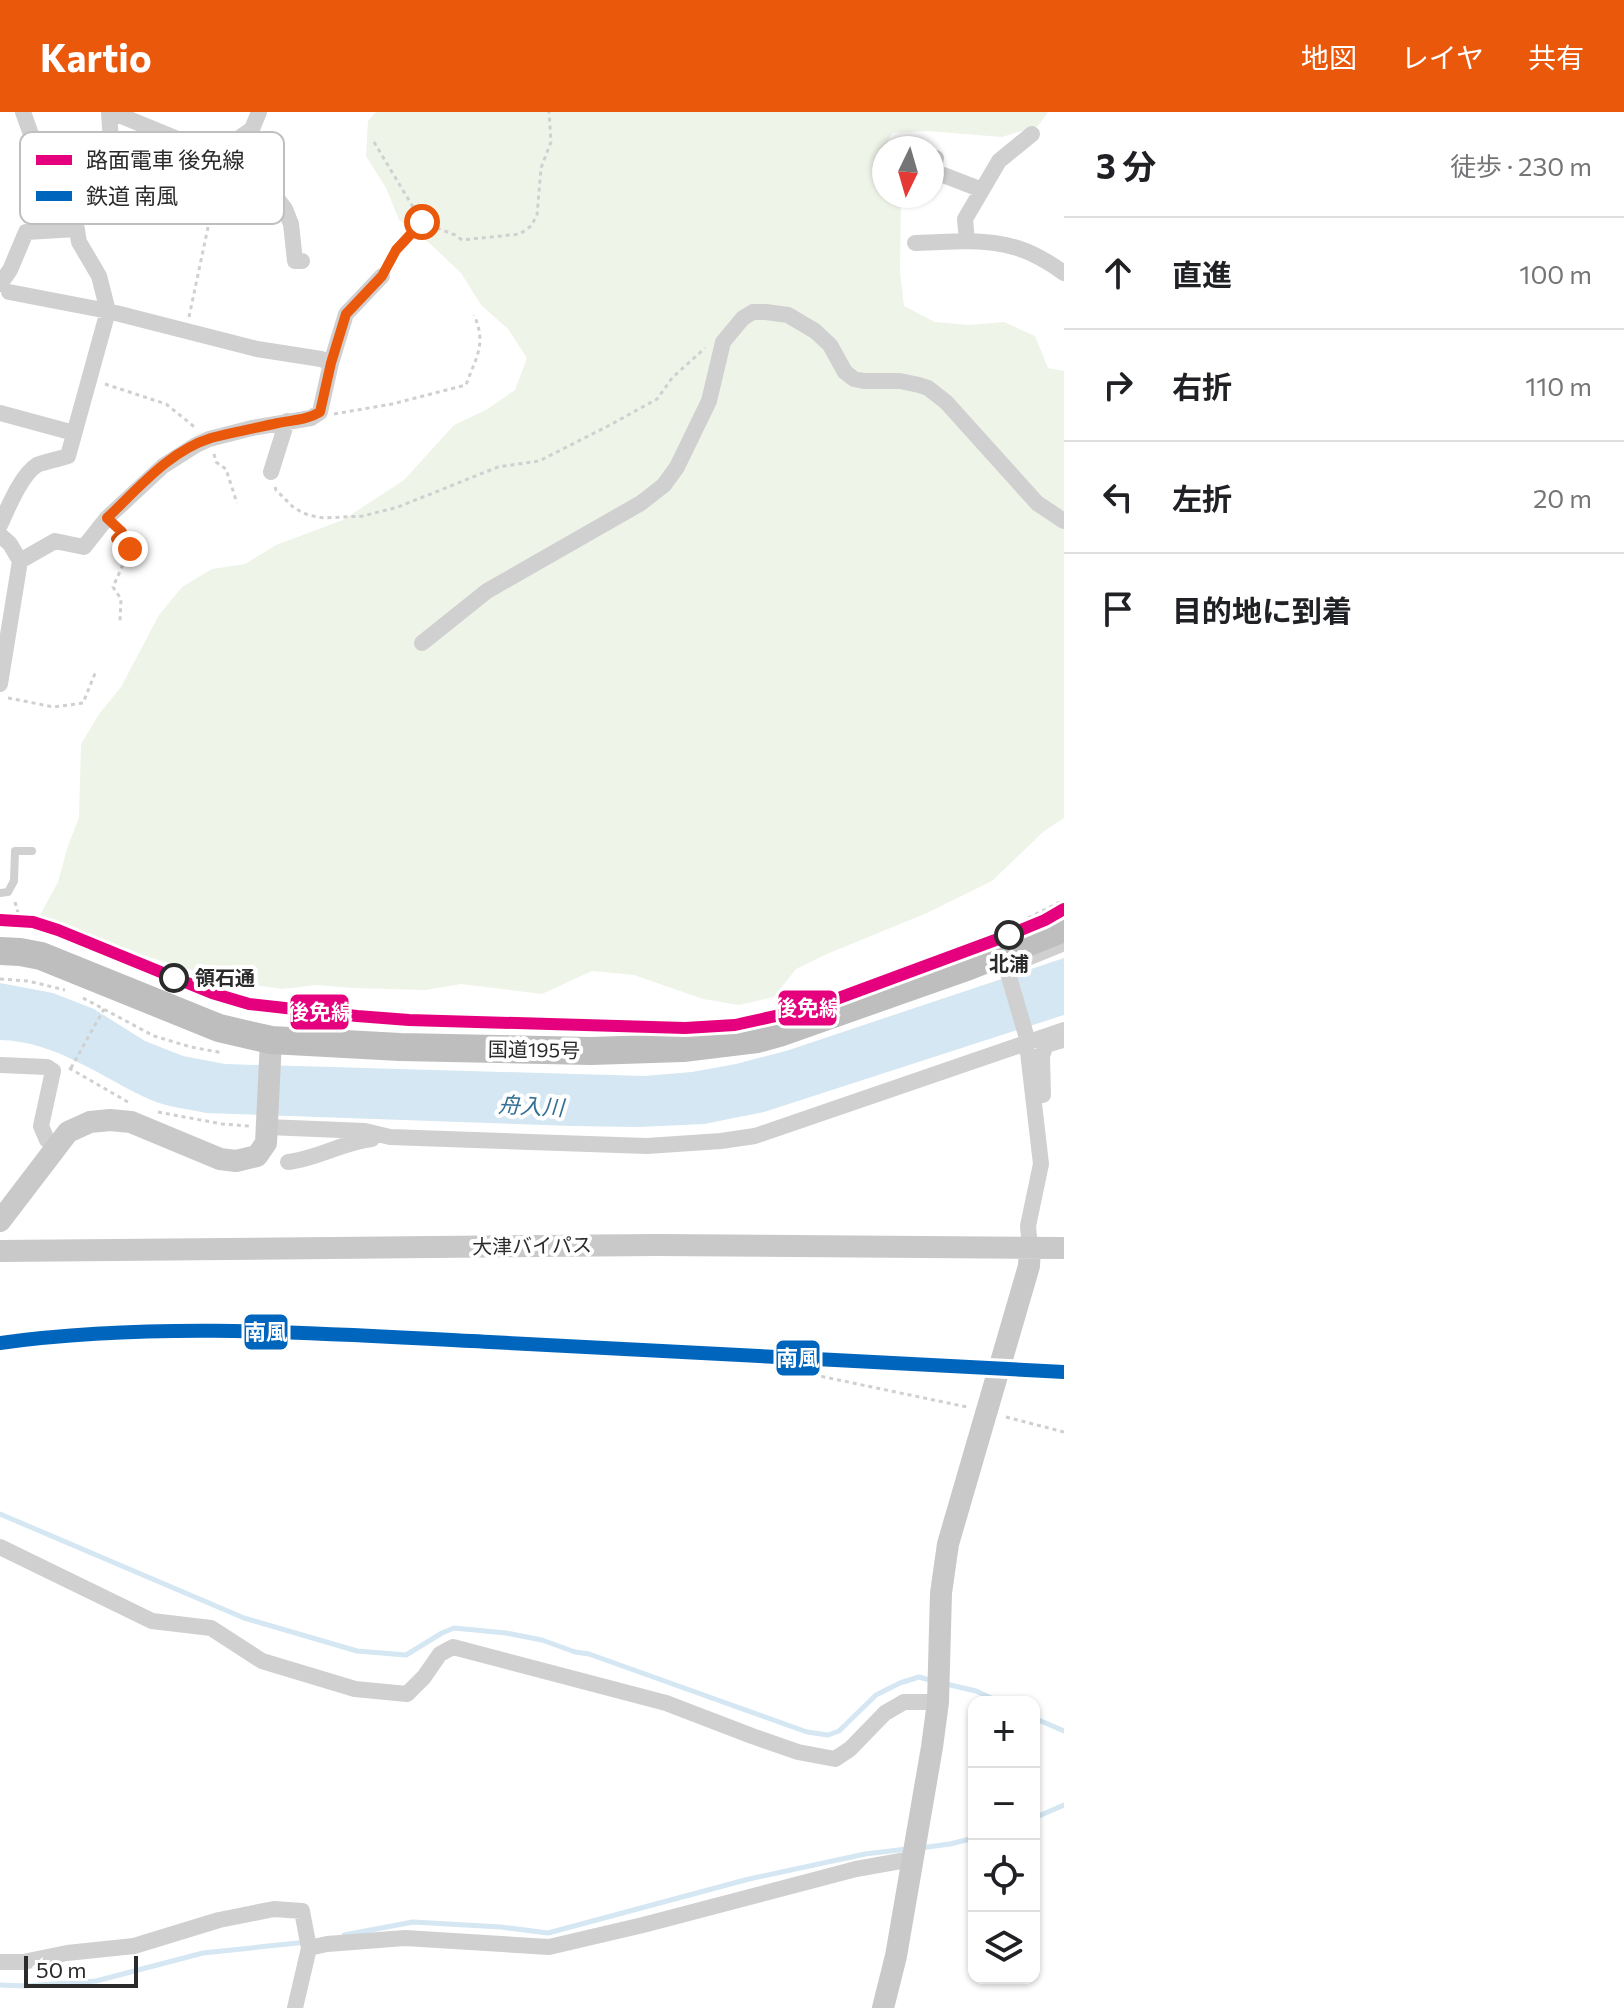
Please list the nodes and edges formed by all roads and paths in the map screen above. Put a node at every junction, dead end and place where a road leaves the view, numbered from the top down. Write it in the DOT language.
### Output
graph roads {
  1 [pos="23,112"];
  2 [pos="110,112"];
  3 [pos="259,112"];
  4 [pos="549,112"];
  5 [pos="30,132"];
  6 [pos="111,132"];
  7 [pos="160,132"];
  8 [pos="248,132"];
  9 [pos="1032,134"];
  10 [pos="374,142"];
  11 [pos="944,175"];
  12 [pos="982,190"];
  13 [pos="284,208"];
  14 [pos="422,222"];
  15 [pos="28,224"];
  16 [pos="76,224"];
  17 [pos="209,224"];
  18 [pos="77,229"];
  19 [pos="26,232"];
  20 [pos="967,241"];
  21 [pos="915,243"];
  22 [pos="302,261"];
  23 [pos="1064,273"];
  24 [pos="382,276"];
  25 [pos="4,288"];
  26 [pos="108,311"];
  27 [pos="474,315"];
  28 [pos="186,330"];
  29 [pos="723,342"];
  30 [pos="331,363"];
  31 [pos="90,379"];
  32 [pos="0,413"];
  33 [pos="311,418"];
  34 [pos="287,421"];
  35 [pos="74,433"];
  36 [pos="209,439"];
  37 [pos="271,472"];
  38 [pos="237,503"];
  39 [pos="107,518"];
  40 [pos="1064,521"];
  41 [pos="0,525"];
  42 [pos="0,535"];
  43 [pos="20,561"];
  44 [pos="120,621"];
  45 [pos="4,632"];
  46 [pos="422,643"];
  47 [pos="96,671"];
  48 [pos="0,684"];
  49 [pos="0,697"];
  50 [pos="32,851"];
  51 [pos="10,887"];
  52 [pos="0,893"];
  53 [pos="1064,900"];
  54 [pos="1027,918"];
  55 [pos="1064,928"];
  56 [pos="1064,943"];
  57 [pos="8,944"];
  58 [pos="1064,952"];
  59 [pos="151,964"];
  60 [pos="1007,973"];
  61 [pos="134,978"];
  62 [pos="0,979"];
  63 [pos="72,992"];
  64 [pos="83,998"];
  65 [pos="103,1010"];
  66 [pos="1064,1030"];
  67 [pos="1026,1039"];
  68 [pos="1064,1039"];
  69 [pos="270,1052"];
  70 [pos="235,1054"];
  71 [pos="58,1062"];
  72 [pos="0,1065"];
  73 [pos="71,1069"];
  74 [pos="139,1106"];
  75 [pos="152,1110"];
  76 [pos="267,1124"];
  77 [pos="390,1137"];
  78 [pos="56,1147"];
  79 [pos="1041,1157"];
  80 [pos="288,1162"];
  81 [pos="0,1221"];
  82 [pos="1030,1248"];
  83 [pos="1064,1248"];
  84 [pos="0,1251"];
  85 [pos="783,1374"];
  86 [pos="986,1411"];
  87 [pos="1064,1432"];
  88 [pos="0,1547"];
  89 [pos="938,1702"];
  90 [pos="912,1859"];
  91 [pos="309,1948"];
  92 [pos="0,1962"];
  93 [pos="295,2008"];
  94 [pos="883,2008"];
  1 -- 5 [label="street"];
  2 -- 6 [label="street"];
  2 -- 7 [label="street"];
  3 -- 8 [label="street"];
  4 -- 14 [label="path"];
  9 -- 12 [label="street"];
  10 -- 14 [label="path"];
  11 -- 12 [label="street"];
  12 -- 20 [label="street"];
  13 -- 22 [label="street"];
  14 -- 24 [label="path"];
  15 -- 19 [label="path"];
  16 -- 18 [label="street"];
  17 -- 28 [label="path"];
  18 -- 19 [label="street"];
  18 -- 26 [label="street"];
  19 -- 25 [label="street"];
  20 -- 21 [label="street"];
  20 -- 23 [label="street"];
  24 -- 30 [label="street"];
  25 -- 26 [label="street"];
  26 -- 28 [label="street"];
  26 -- 31 [label="street"];
  27 -- 33 [label="path"];
  28 -- 30 [label="street"];
  29 -- 37 [label="path"];
  29 -- 40 [label="street"];
  29 -- 46 [label="street"];
  30 -- 33 [label="street"];
  31 -- 35 [label="street"];
  31 -- 36 [label="path"];
  32 -- 35 [label="street"];
  33 -- 34 [label="street"];
  34 -- 36 [label="street"];
  34 -- 37 [label="street"];
  35 -- 41 [label="street"];
  36 -- 38 [label="path"];
  36 -- 39 [label="street"];
  39 -- 43 [label="street"];
  39 -- 44 [label="path"];
  42 -- 43 [label="street"];
  43 -- 45 [label="street"];
  45 -- 48 [label="street"];
  47 -- 49 [label="path"];
  50 -- 51 [label="lane"];
  51 -- 52 [label="lane"];
  51 -- 57 [label="path"];
  53 -- 54 [label="path"];
  55 -- 69 [label="highway, 国道195号"];
  56 -- 60 [label="street"];
  57 -- 69 [label="highway, 国道195号"];
  58 -- 60 [label="street"];
  59 -- 61 [label="path"];
  60 -- 67 [label="street"];
  62 -- 63 [label="path"];
  64 -- 65 [label="path"];
  65 -- 70 [label="path"];
  65 -- 73 [label="path"];
  66 -- 67 [label="street"];
  67 -- 77 [label="street"];
  67 -- 79 [label="street"];
  68 -- 79 [label="street"];
  69 -- 76 [label="main road"];
  71 -- 73 [label="path"];
  72 -- 78 [label="street"];
  73 -- 74 [label="path"];
  75 -- 76 [label="path"];
  76 -- 77 [label="street"];
  76 -- 78 [label="main road"];
  77 -- 80 [label="street"];
  78 -- 81 [label="main road"];
  79 -- 82 [label="street"];
  82 -- 83 [label="main road, 大津バイパス"];
  82 -- 84 [label="main road, 大津バイパス"];
  82 -- 86 [label="main road"];
  85 -- 86 [label="path"];
  86 -- 87 [label="path"];
  86 -- 89 [label="main road"];
  88 -- 89 [label="street"];
  89 -- 90 [label="main road"];
  90 -- 91 [label="street"];
  90 -- 94 [label="main road"];
  91 -- 92 [label="street"];
  91 -- 93 [label="street"];
}
